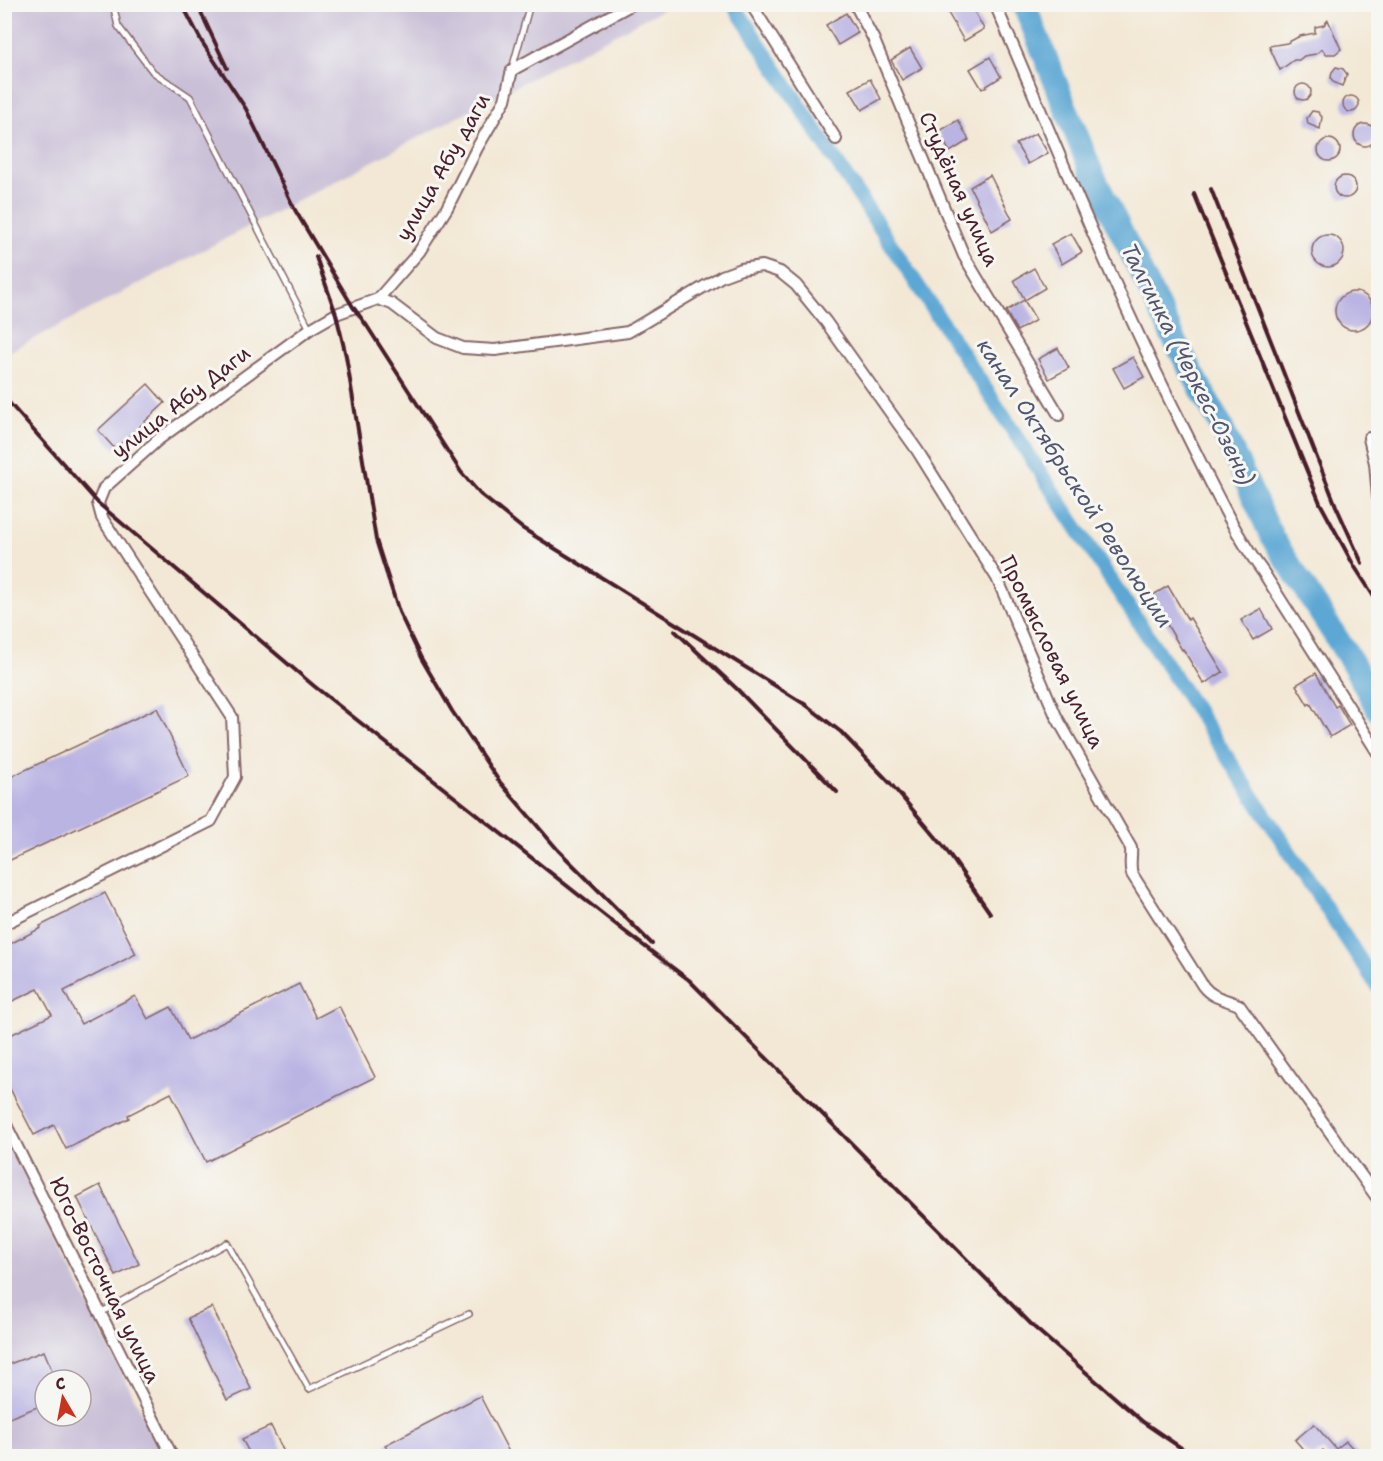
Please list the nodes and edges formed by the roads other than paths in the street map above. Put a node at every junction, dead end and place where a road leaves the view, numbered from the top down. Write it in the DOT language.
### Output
graph roads {
  1 [pos="113,4"];
  2 [pos="530,4"];
  3 [pos="632,4"];
  4 [pos="751,4"];
  5 [pos="855,4"];
  6 [pos="995,4"];
  7 [pos="512,70"];
  8 [pos="836,139"];
  9 [pos="378,299"];
  10 [pos="310,329"];
  11 [pos="1059,415"];
  12 [pos="1369,438"];
  13 [pos="1378,497"];
  14 [pos="1378,753"];
  15 [pos="4,924"];
  16 [pos="4,1121"];
  17 [pos="1378,1199"];
  18 [pos="100,1313"];
  19 [pos="469,1314"];
  20 [pos="172,1456"];
  1 -- 10 [label="lane"];
  2 -- 7 [label="lane"];
  3 -- 7 [label="street"];
  4 -- 8 [label="street"];
  5 -- 11 [label="street, Студёная улица"];
  6 -- 14 [label="street"];
  7 -- 9 [label="street, улица Абу даги"];
  9 -- 10 [label="street, улица Абу Даги"];
  9 -- 17 [label="street, Промысловая улица"];
  10 -- 15 [label="street, улица Абу Даги"];
  12 -- 13 [label="street"];
  16 -- 18 [label="street, Юго-Восточная улица"];
  18 -- 19 [label="lane"];
  18 -- 20 [label="street, Юго-Восточная улица"];
}
